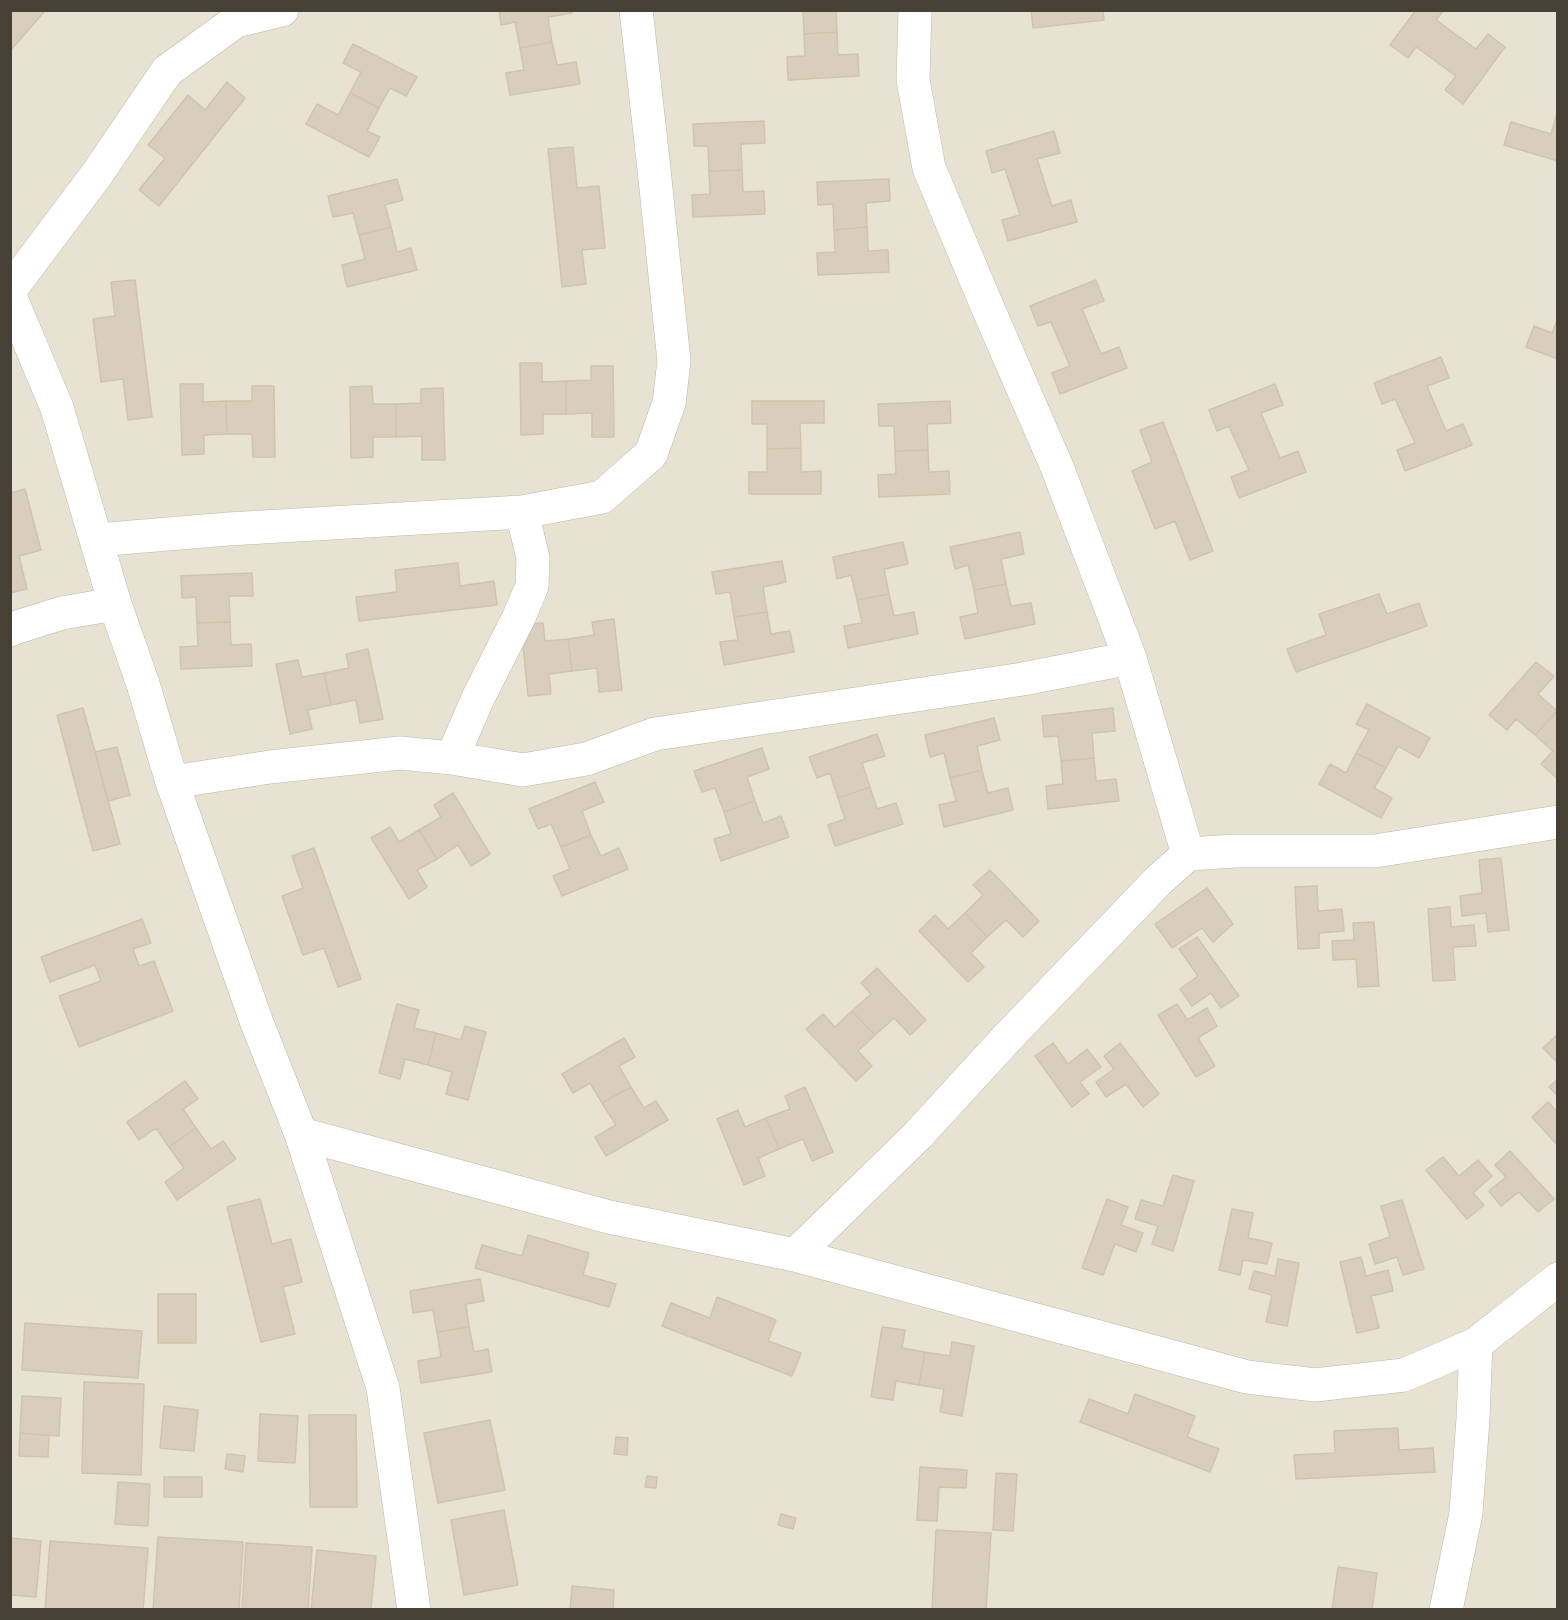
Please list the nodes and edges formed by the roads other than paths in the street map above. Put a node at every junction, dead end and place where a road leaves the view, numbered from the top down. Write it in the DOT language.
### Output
graph roads {
  1 [pos="282,10"];
  2 [pos="636,10"];
  3 [pos="915,10"];
  4 [pos="10,290"];
  5 [pos="10,296"];
  6 [pos="522,512"];
  7 [pos="96,540"];
  8 [pos="116,604"];
  9 [pos="10,630"];
  10 [pos="1130,658"];
  11 [pos="452,758"];
  12 [pos="172,782"];
  13 [pos="1557,822"];
  14 [pos="1188,854"];
  15 [pos="301,1134"];
  16 [pos="795,1256"];
  17 [pos="1557,1280"];
  18 [pos="1476,1344"];
  19 [pos="414,1610"];
  20 [pos="1446,1610"];
  1 -- 4 [label="street"];
  2 -- 6 [label="street"];
  3 -- 10 [label="street"];
  5 -- 7 [label="street"];
  6 -- 7 [label="street"];
  6 -- 11 [label="street"];
  7 -- 8 [label="street"];
  8 -- 9 [label="street"];
  8 -- 12 [label="street"];
  10 -- 11 [label="street"];
  10 -- 14 [label="street"];
  11 -- 12 [label="street"];
  12 -- 15 [label="street"];
  13 -- 14 [label="street"];
  14 -- 16 [label="street"];
  15 -- 16 [label="street"];
  15 -- 19 [label="street"];
  16 -- 18 [label="street"];
  17 -- 18 [label="street"];
  18 -- 20 [label="street"];
}
